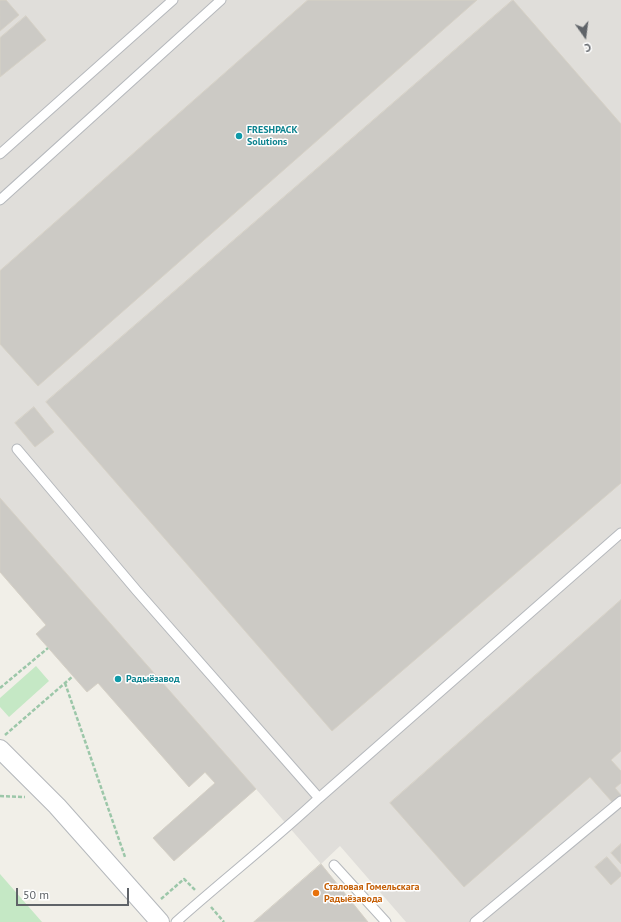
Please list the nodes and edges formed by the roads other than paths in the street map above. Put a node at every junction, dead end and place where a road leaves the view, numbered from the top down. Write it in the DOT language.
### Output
graph roads {
  1 [pos="173,0"];
  2 [pos="221,0"];
  3 [pos="0,154"];
  4 [pos="0,200"];
  5 [pos="17,449"];
  6 [pos="621,533"];
  7 [pos="2,743"];
  8 [pos="319,798"];
  9 [pos="621,801"];
  10 [pos="334,865"];
  11 [pos="160,922"];
  12 [pos="176,922"];
  13 [pos="386,922"];
  14 [pos="475,922"];
  1 -- 3 [label="lane"];
  2 -- 4 [label="lane"];
  5 -- 8 [label="lane"];
  6 -- 8 [label="lane"];
  7 -- 11 [label="street"];
  8 -- 12 [label="lane"];
  9 -- 14 [label="lane"];
  10 -- 13 [label="lane"];
}
